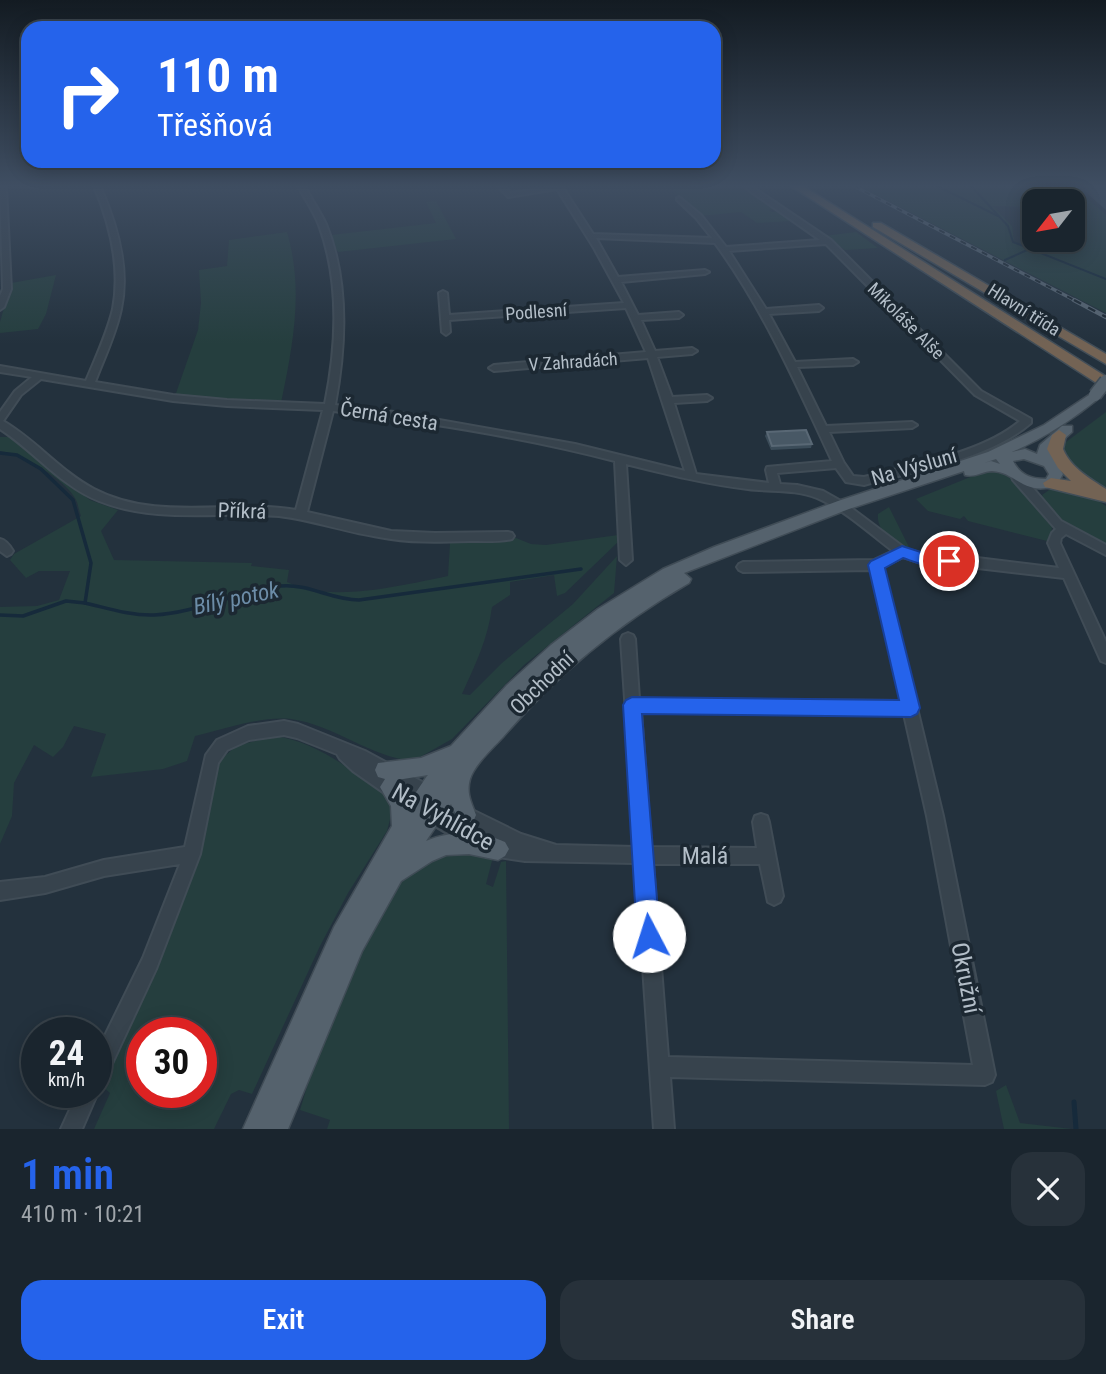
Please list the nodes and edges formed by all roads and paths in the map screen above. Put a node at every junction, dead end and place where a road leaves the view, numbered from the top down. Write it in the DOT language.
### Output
graph roads {
  1 [pos="5,239"];
  2 [pos="115,239"];
  3 [pos="327,239"];
  4 [pos="592,239"];
  5 [pos="630,239"];
  6 [pos="716,239"];
  7 [pos="823,239"];
  8 [pos="882,239"];
  9 [pos="884,239"];
  10 [pos="901,239"];
  11 [pos="828,242"];
  12 [pos="721,245"];
  13 [pos="705,272"];
  14 [pos="614,280"];
  15 [pos="443,293"];
  16 [pos="628,305"];
  17 [pos="0,307"];
  18 [pos="819,308"];
  19 [pos="765,312"];
  20 [pos="679,316"];
  21 [pos="445,318"];
  22 [pos="634,318"];
  23 [pos="446,331"];
  24 [pos="692,351"];
  25 [pos="652,355"];
  26 [pos="1106,360"];
  27 [pos="853,362"];
  28 [pos="791,365"];
  29 [pos="494,368"];
  30 [pos="0,369"];
  31 [pos="38,377"];
  32 [pos="1104,378"];
  33 [pos="89,385"];
  34 [pos="707,398"];
  35 [pos="1102,398"];
  36 [pos="668,400"];
  37 [pos="329,407"];
  38 [pos="0,421"];
  39 [pos="1027,421"];
  40 [pos="912,425"];
  41 [pos="822,429"];
  42 [pos="1059,435"];
  43 [pos="1037,436"];
  44 [pos="1025,454"];
  45 [pos="620,458"];
  46 [pos="839,464"];
  47 [pos="963,465"];
  48 [pos="1012,468"];
  49 [pos="1049,475"];
  50 [pos="692,477"];
  51 [pos="775,487"];
  52 [pos="1106,496"];
  53 [pos="1106,503"];
  54 [pos="1038,504"];
  55 [pos="847,510"];
  56 [pos="302,514"];
  57 [pos="1064,529"];
  58 [pos="508,536"];
  59 [pos="1106,550"];
  60 [pos="902,552"];
  61 [pos="626,560"];
  62 [pos="876,565"];
  63 [pos="743,567"];
  64 [pos="1068,574"];
  65 [pos="628,639"];
  66 [pos="1106,657"];
  67 [pos="632,705"];
  68 [pos="911,708"];
  69 [pos="342,750"];
  70 [pos="459,761"];
  71 [pos="387,778"];
  72 [pos="429,803"];
  73 [pos="466,815"];
  74 [pos="761,822"];
  75 [pos="401,833"];
  76 [pos="498,849"];
  77 [pos="556,853"];
  78 [pos="192,854"];
  79 [pos="767,856"];
  80 [pos="643,857"];
  81 [pos="391,879"];
  82 [pos="0,891"];
  83 [pos="774,896"];
  84 [pos="112,1043"];
  85 [pos="659,1067"];
  86 [pos="81,1108"];
  87 [pos="71,1129"];
  88 [pos="256,1129"];
  89 [pos="275,1129"];
  90 [pos="664,1129"];
  1 -- 17 [label="street"];
  2 -- 33 [label="street"];
  3 -- 37 [label="street"];
  4 -- 14 [label="street"];
  5 -- 12 [label="street"];
  6 -- 12 [label="street, Na Výsluní"];
  7 -- 11 [label="street, Mikoláše Alše"];
  8 -- 32 [label="highway, Hlavní třída"];
  9 -- 32 [label="highway"];
  10 -- 26 [label="highway"];
  11 -- 12 [label="street"];
  11 -- 39 [label="street, Mikoláše Alše"];
  12 -- 19 [label="street, Na Výsluní"];
  13 -- 14 [label="street"];
  14 -- 16 [label="street"];
  15 -- 21 [label="street"];
  16 -- 21 [label="street, Podlesní"];
  16 -- 22 [label="street"];
  18 -- 19 [label="street"];
  19 -- 28 [label="street, Na Výsluní"];
  20 -- 22 [label="street"];
  21 -- 23 [label="street"];
  22 -- 25 [label="street"];
  24 -- 25 [label="street"];
  25 -- 29 [label="street, V Zahradách"];
  25 -- 36 [label="street"];
  27 -- 28 [label="street"];
  28 -- 41 [label="street, Na Výsluní"];
  30 -- 31 [label="street, Černá cesta"];
  31 -- 33 [label="street, Černá cesta"];
  31 -- 38 [label="street"];
  32 -- 35 [label="main road, bridge"];
  33 -- 37 [label="street, Černá cesta"];
  34 -- 36 [label="street"];
  35 -- 42 [label="main road"];
  35 -- 43 [label="main road"];
  36 -- 50 [label="street"];
  37 -- 45 [label="street, Černá cesta"];
  37 -- 56 [label="street"];
  38 -- 56 [label="street, Příkrá"];
  39 -- 46 [label="street, Na Výsluní"];
  40 -- 41 [label="street, Na Výsluní"];
  41 -- 46 [label="street, Na Výsluní"];
  42 -- 49 [label="main road"];
  42 -- 52 [label="highway"];
  43 -- 44 [label="main road"];
  43 -- 47 [label="main road"];
  44 -- 48 [label="main road"];
  44 -- 49 [label="main road"];
  45 -- 50 [label="street, Černá cesta"];
  45 -- 61 [label="street"];
  46 -- 51 [label="street"];
  47 -- 48 [label="main road"];
  47 -- 55 [label="main road, Obchodní"];
  48 -- 49 [label="main road"];
  48 -- 54 [label="street"];
  48 -- 55 [label="main road, Obchodní"];
  49 -- 52 [label="highway"];
  49 -- 53 [label="highway"];
  49 -- 54 [label="street"];
  50 -- 51 [label="street, Černá cesta"];
  51 -- 55 [label="street, Černá cesta"];
  54 -- 57 [label="street"];
  55 -- 60 [label="street, Černá cesta"];
  55 -- 70 [label="main road, Obchodní"];
  56 -- 58 [label="street, Příkrá"];
  57 -- 59 [label="street"];
  57 -- 64 [label="street"];
  60 -- 62 [label="street"];
  60 -- 64 [label="street, Černá cesta"];
  62 -- 63 [label="street"];
  62 -- 68 [label="street, Okružní"];
  64 -- 66 [label="street"];
  65 -- 67 [label="street"];
  67 -- 68 [label="street"];
  67 -- 80 [label="street"];
  68 -- 85 [label="street, Okružní"];
  69 -- 71 [label="street, Na Vyhlídce"];
  69 -- 78 [label="street, Na Vyhlídce"];
  70 -- 71 [label="main road"];
  70 -- 72 [label="main road, Obchodní"];
  70 -- 73 [label="main road"];
  71 -- 72 [label="street, Na Vyhlídce"];
  71 -- 75 [label="main road"];
  72 -- 73 [label="street, Na Vyhlídce"];
  72 -- 75 [label="main road, Obchodní"];
  72 -- 76 [label="street, Na Vyhlídce"];
  72 -- 81 [label="main road, Obchodní"];
  73 -- 77 [label="street, Na Vyhlídce"];
  74 -- 79 [label="street"];
  75 -- 88 [label="main road, Obchodní"];
  76 -- 77 [label="street, Na Vyhlídce"];
  76 -- 81 [label="main road"];
  77 -- 80 [label="street, Na Vyhlídce"];
  78 -- 82 [label="street"];
  78 -- 84 [label="street, Na Vyhlídce"];
  79 -- 80 [label="street, Malá"];
  79 -- 83 [label="street"];
  80 -- 85 [label="street"];
  81 -- 89 [label="main road, Obchodní"];
  85 -- 90 [label="street"];
  86 -- 87 [label="street"];
}
